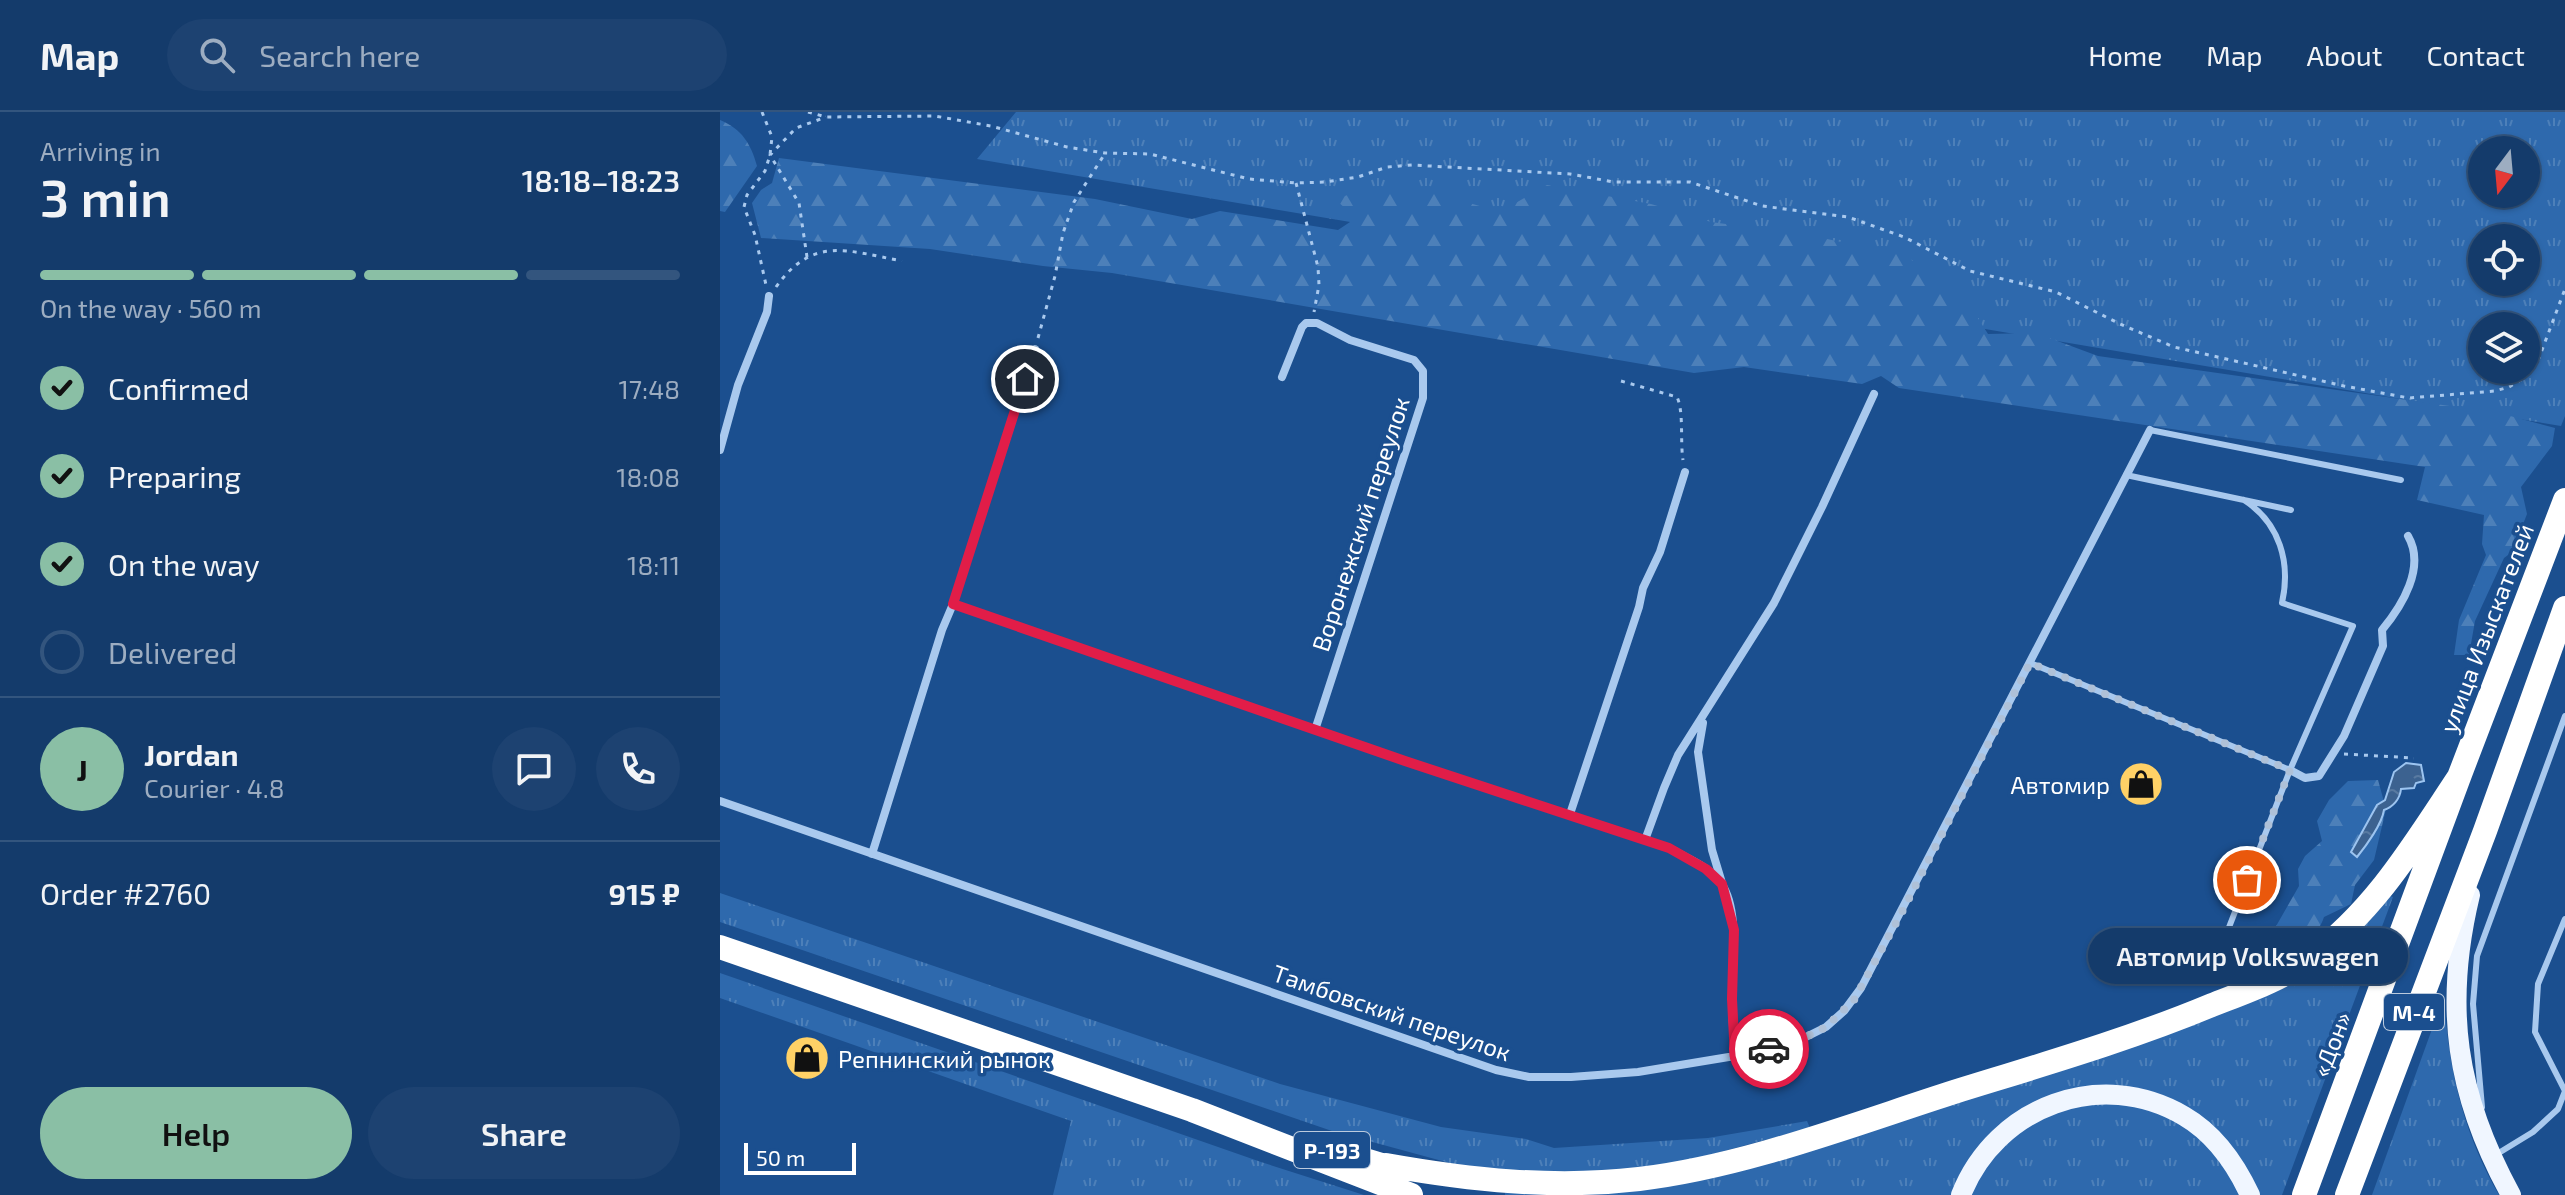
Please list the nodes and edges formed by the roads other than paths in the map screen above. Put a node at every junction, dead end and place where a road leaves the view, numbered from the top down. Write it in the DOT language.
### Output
graph roads {
  1 [pos="769,296"];
  2 [pos="1035,349"];
  3 [pos="1282,377"];
  4 [pos="1874,394"];
  5 [pos="2150,430"];
  6 [pos="720,450"];
  7 [pos="1685,472"];
  8 [pos="2126,475"];
  9 [pos="2401,480"];
  10 [pos="2244,500"];
  11 [pos="2565,500"];
  12 [pos="2291,510"];
  13 [pos="2408,536"];
  14 [pos="953,604"];
  15 [pos="2565,608"];
  16 [pos="2030,663"];
  17 [pos="1705,716"];
  18 [pos="2565,716"];
  19 [pos="1315,730"];
  20 [pos="2290,770"];
  21 [pos="2459,777"];
  22 [pos="720,801"];
  23 [pos="1570,814"];
  24 [pos="2485,831"];
  25 [pos="1645,840"];
  26 [pos="872,854"];
  27 [pos="1722,884"];
  28 [pos="2565,919"];
  29 [pos="2226,935"];
  30 [pos="720,947"];
  31 [pos="1735,1057"];
  32 [pos="2565,1090"];
  33 [pos="2491,1158"];
  34 [pos="1389,1181"];
  35 [pos="1411,1195"];
  36 [pos="1470,1195"];
  37 [pos="1961,1195"];
  38 [pos="2250,1195"];
  39 [pos="2304,1195"];
  40 [pos="2347,1195"];
  41 [pos="2511,1195"];
  1 -- 6 [label="street"];
  2 -- 14 [label="street"];
  3 -- 19 [label="street, Воронежский переулок"];
  4 -- 17 [label="street"];
  5 -- 8 [label="street, Тамбовский переулок"];
  5 -- 9 [label="lane"];
  7 -- 23 [label="street"];
  8 -- 10 [label="lane"];
  8 -- 16 [label="street, Тамбовский переулок"];
  10 -- 12 [label="lane"];
  10 -- 20 [label="lane"];
  11 -- 21 [label="highway, улица Изыскателей / М-4"];
  13 -- 20 [label="street"];
  14 -- 19 [label="street"];
  14 -- 26 [label="street"];
  15 -- 24 [label="highway, М-4"];
  16 -- 20 [label="lane"];
  16 -- 31 [label="street, Тамбовский переулок"];
  17 -- 25 [label="street"];
  17 -- 27 [label="street"];
  18 -- 33 [label="lane"];
  19 -- 23 [label="street"];
  20 -- 29 [label="lane"];
  21 -- 34 [label="highway"];
  21 -- 39 [label="highway, «Дон» / М-4"];
  22 -- 26 [label="street, Тамбовский переулок"];
  23 -- 25 [label="street"];
  24 -- 33 [label="main road"];
  24 -- 40 [label="highway, М-4"];
  25 -- 27 [label="street"];
  26 -- 31 [label="street, Тамбовский переулок"];
  27 -- 31 [label="street"];
  28 -- 32 [label="lane"];
  30 -- 34 [label="highway, Р-193"];
  32 -- 33 [label="lane"];
  33 -- 41 [label="main road"];
  34 -- 35 [label="highway, Р-193"];
  34 -- 36 [label="highway, Р-193"];
  37 -- 38 [label="main road"];
}
